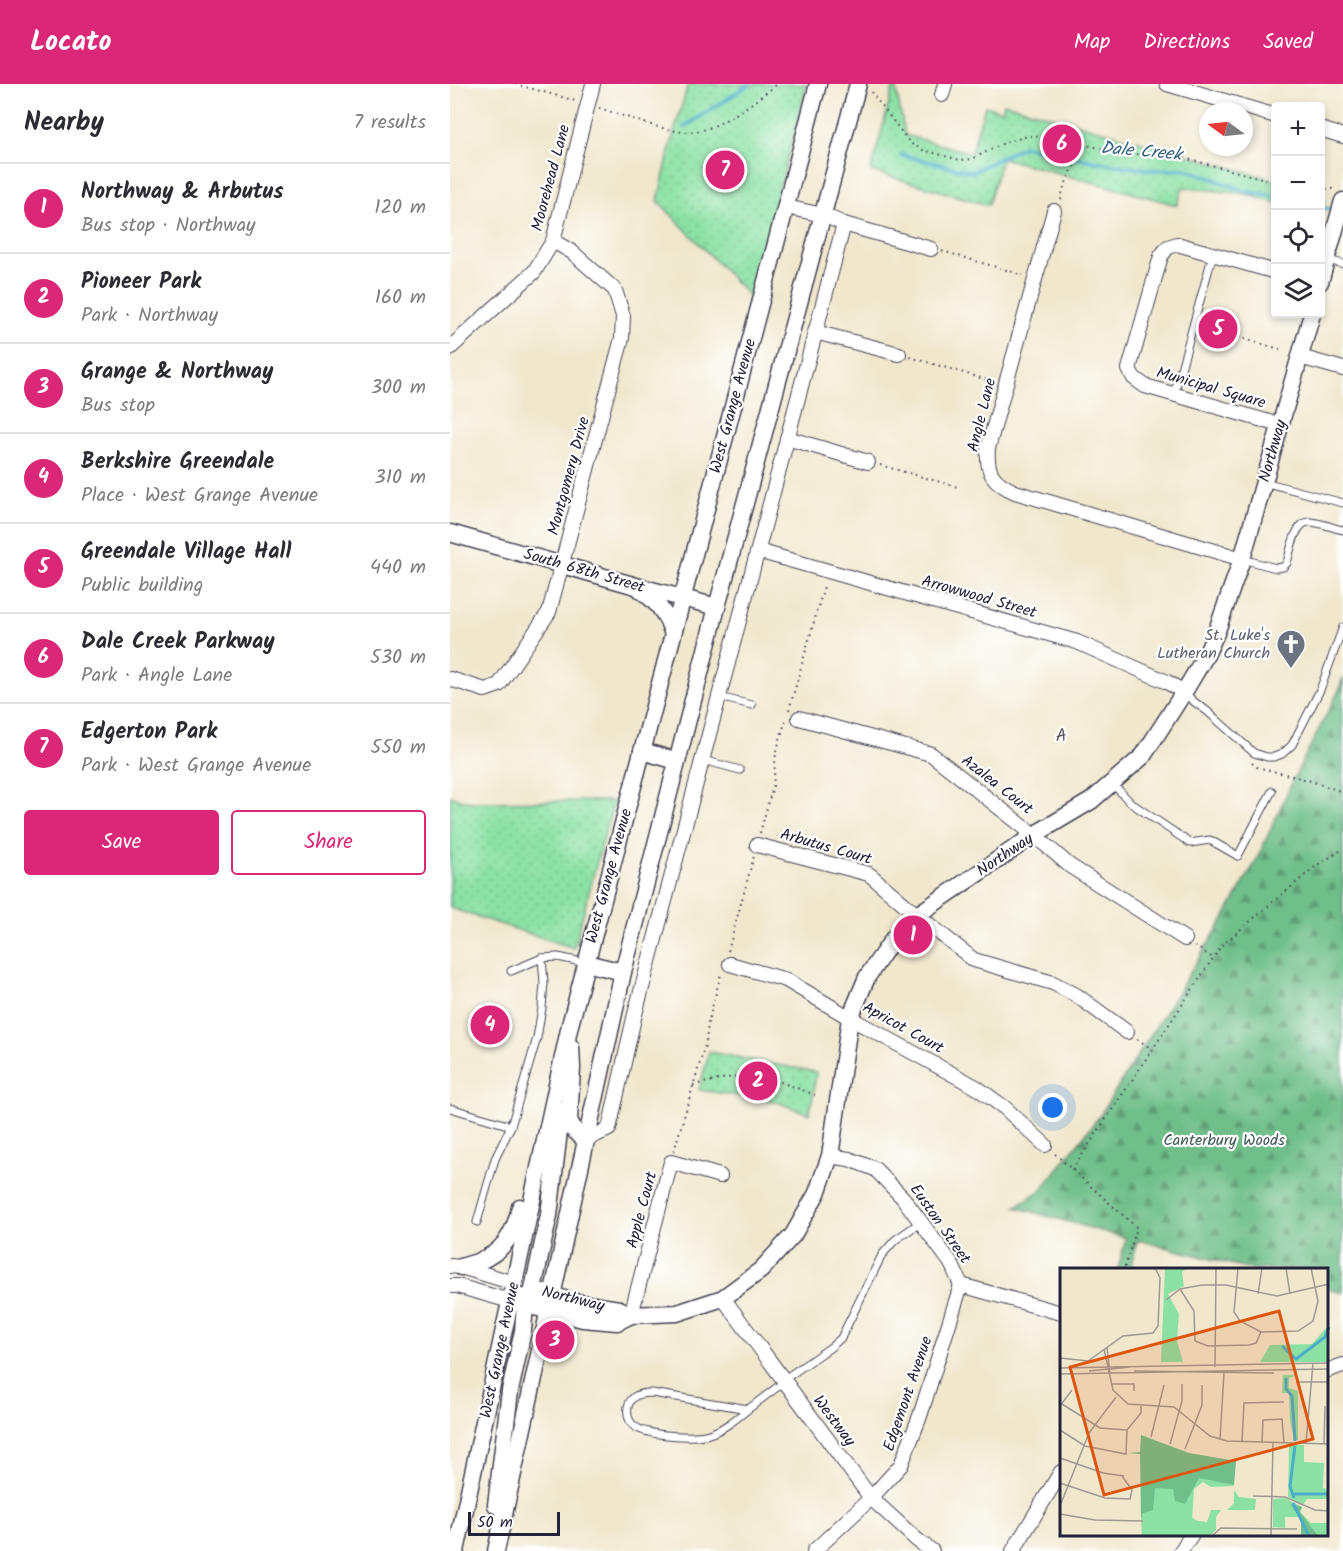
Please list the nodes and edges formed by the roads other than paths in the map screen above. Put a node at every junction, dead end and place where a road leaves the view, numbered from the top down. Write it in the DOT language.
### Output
graph roads {
  1 [pos="593,84"];
  2 [pos="818,84"];
  3 [pos="1167,84"];
  4 [pos="865,88"];
  5 [pos="1271,115"];
  6 [pos="1325,131"];
  7 [pos="1343,136"];
  8 [pos="1338,195"];
  9 [pos="786,207"];
  10 [pos="1059,209"];
  11 [pos="823,215"];
  12 [pos="844,224"];
  13 [pos="553,241"];
  14 [pos="931,249"];
  15 [pos="1213,254"];
  16 [pos="1335,262"];
  17 [pos="1271,271"];
  18 [pos="1325,275"];
  19 [pos="1311,318"];
  20 [pos="815,332"];
  21 [pos="450,348"];
  22 [pos="899,354"];
  23 [pos="1300,357"];
  24 [pos="1343,369"];
  25 [pos="1174,394"];
  26 [pos="1280,424"];
  27 [pos="787,438"];
  28 [pos="868,462"];
  29 [pos="1264,482"];
  30 [pos="1343,504"];
  31 [pos="1343,530"];
  32 [pos="450,533"];
  33 [pos="758,551"];
  34 [pos="1242,559"];
  35 [pos="562,564"];
  36 [pos="636,586"];
  37 [pos="682,598"];
  38 [pos="717,607"];
  39 [pos="1343,627"];
  40 [pos="673,634"];
  41 [pos="450,679"];
  42 [pos="1184,692"];
  43 [pos="719,697"];
  44 [pos="752,705"];
  45 [pos="799,718"];
  46 [pos="642,751"];
  47 [pos="677,760"];
  48 [pos="702,763"];
  49 [pos="740,770"];
  50 [pos="1112,783"];
  51 [pos="1272,791"];
  52 [pos="1034,835"];
  53 [pos="757,845"];
  54 [pos="916,915"];
  55 [pos="1185,939"];
  56 [pos="542,958"];
  57 [pos="586,963"];
  58 [pos="726,964"];
  59 [pos="511,971"];
  60 [pos="623,972"];
  61 [pos="850,1018"];
  62 [pos="570,1025"];
  63 [pos="1127,1032"];
  64 [pos="560,1069"];
  65 [pos="450,1108"];
  66 [pos="511,1126"];
  67 [pos="585,1140"];
  68 [pos="1045,1145"];
  69 [pos="830,1156"];
  70 [pos="720,1176"];
  71 [pos="477,1222"];
  72 [pos="921,1222"];
  73 [pos="455,1267"];
  74 [pos="514,1283"];
  75 [pos="962,1285"];
  76 [pos="450,1286"];
  77 [pos="533,1289"];
  78 [pos="551,1295"];
  79 [pos="723,1298"];
  80 [pos="518,1303"];
  81 [pos="548,1311"];
  82 [pos="1060,1313"];
  83 [pos="631,1315"];
  84 [pos="1343,1365"];
  85 [pos="1328,1370"];
  86 [pos="783,1381"];
  87 [pos="748,1409"];
  88 [pos="1060,1474"];
  89 [pos="871,1498"];
  90 [pos="1191,1536"];
  91 [pos="456,1551"];
  92 [pos="494,1551"];
  93 [pos="814,1551"];
  94 [pos="932,1551"];
  95 [pos="1013,1551"];
  96 [pos="1180,1551"];
  1 -- 13 [label="street, Moorehead Lane"];
  2 -- 9 [label="street, West Grange Avenue"];
  3 -- 5 [label="street"];
  4 -- 11 [label="street"];
  6 -- 7 [label="street"];
  8 -- 16 [label="street"];
  9 -- 11 [label="street"];
  9 -- 37 [label="street, West Grange Avenue"];
  10 -- 34 [label="street, Angle Lane"];
  11 -- 12 [label="street"];
  11 -- 38 [label="street"];
  12 -- 14 [label="street"];
  12 -- 20 [label="street"];
  13 -- 21 [label="street, Moorehead Lane"];
  13 -- 35 [label="street, Montgomery Drive"];
  15 -- 17 [label="street, Municipal Square"];
  15 -- 25 [label="lane"];
  15 -- 25 [label="street, Municipal Square"];
  16 -- 18 [label="street"];
  19 -- 23 [label="street, Northway"];
  20 -- 22 [label="street"];
  20 -- 27 [label="street"];
  23 -- 24 [label="street"];
  23 -- 26 [label="street, Northway"];
  25 -- 26 [label="street, Municipal Square"];
  26 -- 29 [label="street, Northway"];
  27 -- 28 [label="street"];
  27 -- 33 [label="street"];
  29 -- 30 [label="lane"];
  29 -- 34 [label="street, Northway"];
  31 -- 34 [label="lane"];
  32 -- 35 [label="street, South 68th Street"];
  33 -- 42 [label="street, Arrowwood Street"];
  33 -- 43 [label="street"];
  34 -- 42 [label="street, Northway"];
  35 -- 36 [label="street, South 68th Street"];
  35 -- 41 [label="street, Montgomery Drive"];
  36 -- 37 [label="street, South 68th Street"];
  36 -- 40 [label="street"];
  37 -- 38 [label="street, South 68th Street"];
  37 -- 40 [label="street, West Grange Avenue"];
  38 -- 47 [label="street"];
  39 -- 42 [label="lane"];
  40 -- 46 [label="street, West Grange Avenue"];
  42 -- 50 [label="street, Northway"];
  43 -- 44 [label="lane"];
  43 -- 48 [label="street"];
  45 -- 52 [label="street, Azalea Court"];
  46 -- 47 [label="street"];
  46 -- 57 [label="street, West Grange Avenue"];
  47 -- 48 [label="street"];
  47 -- 60 [label="street"];
  48 -- 49 [label="lane"];
  48 -- 67 [label="street"];
  50 -- 51 [label="lane"];
  50 -- 52 [label="street, Northway"];
  52 -- 54 [label="street, Northway"];
  52 -- 55 [label="street, Azalea Court"];
  53 -- 54 [label="street, Arbutus Court"];
  54 -- 61 [label="street, Northway"];
  54 -- 63 [label="street, Arbutus Court"];
  56 -- 57 [label="lane"];
  56 -- 59 [label="lane"];
  56 -- 66 [label="lane"];
  57 -- 60 [label="street"];
  57 -- 62 [label="street, West Grange Avenue"];
  58 -- 61 [label="street, Apricot Court"];
  60 -- 67 [label="street"];
  61 -- 68 [label="street, Apricot Court"];
  61 -- 69 [label="street, Northway"];
  62 -- 64 [label="street, West Grange Avenue"];
  62 -- 67 [label="street"];
  64 -- 73 [label="street"];
  64 -- 74 [label="street, West Grange Avenue"];
  64 -- 77 [label="street"];
  65 -- 66 [label="lane"];
  66 -- 71 [label="lane"];
  67 -- 78 [label="street"];
  69 -- 72 [label="street, Euston Street"];
  69 -- 79 [label="street, Northway"];
  70 -- 83 [label="street, Apple Court"];
  72 -- 75 [label="street, Euston Street"];
  72 -- 86 [label="lane"];
  73 -- 74 [label="street"];
  74 -- 77 [label="street, Northway"];
  74 -- 80 [label="street, West Grange Avenue"];
  75 -- 82 [label="street, Euston Street"];
  75 -- 89 [label="street, Edgemont Avenue"];
  76 -- 80 [label="street"];
  77 -- 78 [label="street, Northway"];
  77 -- 81 [label="street"];
  78 -- 81 [label="street"];
  78 -- 83 [label="street, Northway"];
  79 -- 83 [label="street, Northway"];
  79 -- 86 [label="street, Westway"];
  80 -- 81 [label="street, Northway"];
  80 -- 91 [label="street, West Grange Avenue"];
  80 -- 92 [label="street"];
  81 -- 83 [label="street, Northway"];
  81 -- 92 [label="street"];
  84 -- 85 [label="street"];
  86 -- 87 [label="lane"];
  86 -- 89 [label="street, Westway"];
  87 -- 87 [label="lane"];
  88 -- 95 [label="street"];
  89 -- 93 [label="street, Edgemont Avenue"];
  89 -- 94 [label="street, Westway"];
  90 -- 96 [label="street"];
}
